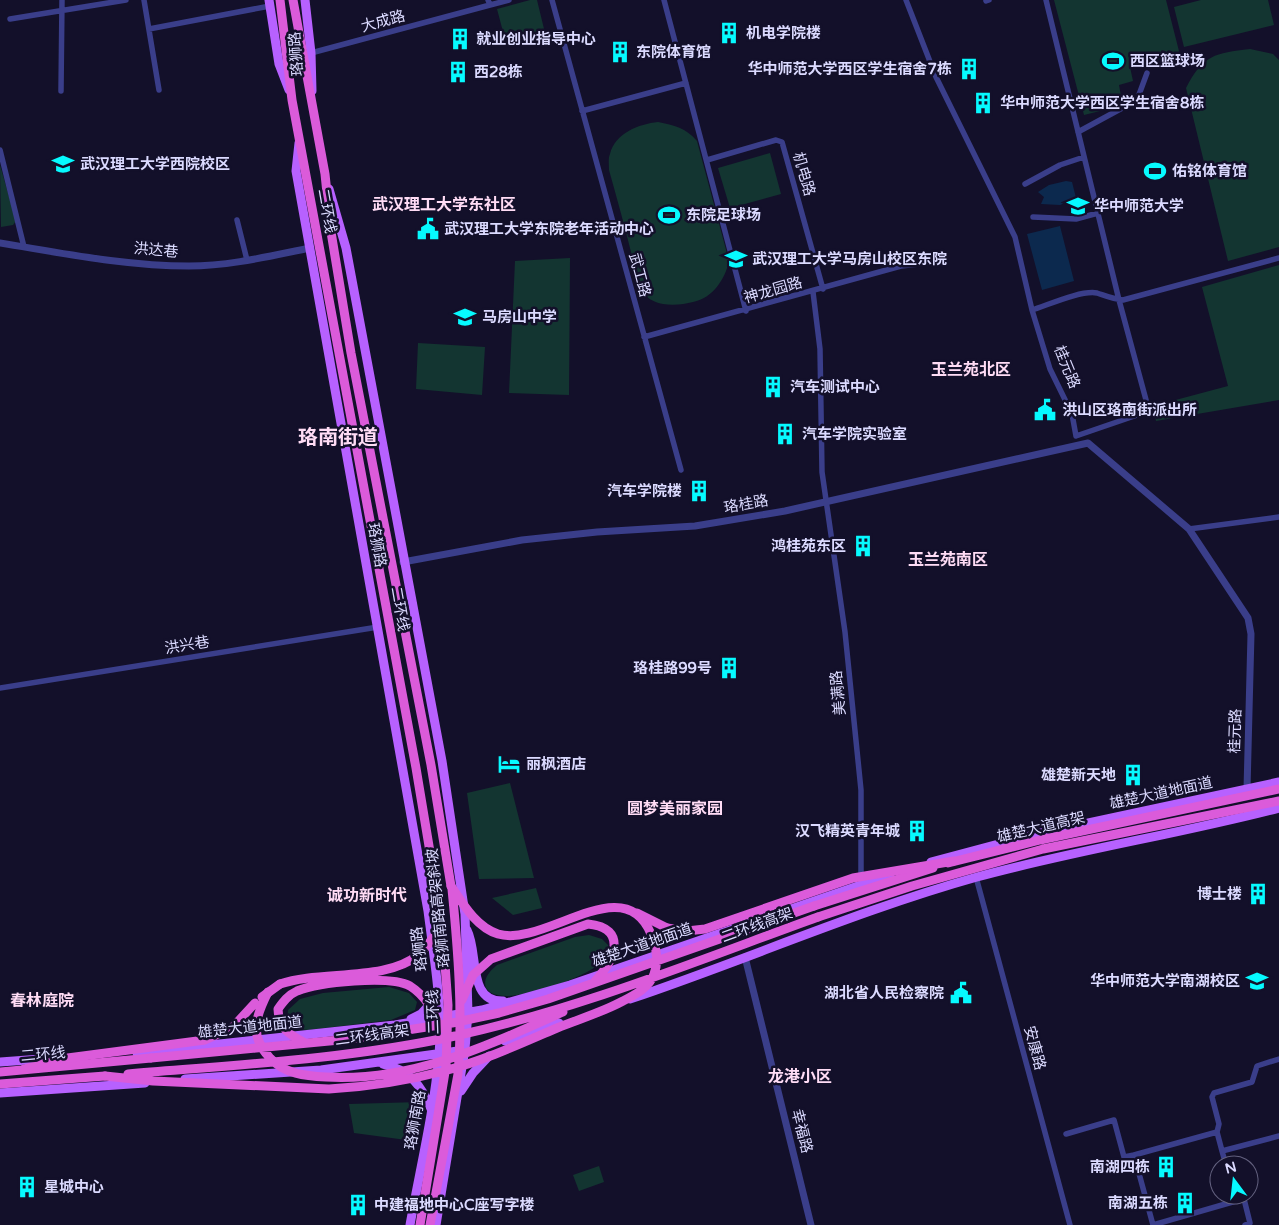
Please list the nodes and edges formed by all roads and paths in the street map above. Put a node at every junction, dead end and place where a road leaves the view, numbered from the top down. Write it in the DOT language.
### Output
graph roads {
  1 [pos="62,0"];
  2 [pos="126,0"];
  3 [pos="144,0"];
  4 [pos="280,0"];
  5 [pos="304,0"];
  6 [pos="509,0"];
  7 [pos="552,0"];
  8 [pos="664,0"];
  9 [pos="906,0"];
  10 [pos="1046,0"];
  11 [pos="293,1"];
  12 [pos="270,3"];
  13 [pos="489,3"];
  14 [pos="62,10"];
  15 [pos="10,19"];
  16 [pos="149,29"];
  17 [pos="312,53"];
  18 [pos="1147,73"];
  19 [pos="686,83"];
  20 [pos="159,90"];
  21 [pos="61,91"];
  22 [pos="292,100"];
  23 [pos="313,106"];
  24 [pos="582,111"];
  25 [pos="1078,132"];
  26 [pos="299,138"];
  27 [pos="0,150"];
  28 [pos="1084,157"];
  29 [pos="706,160"];
  30 [pos="325,174"];
  31 [pos="1026,184"];
  32 [pos="1098,213"];
  33 [pos="1033,217"];
  34 [pos="237,220"];
  35 [pos="0,243"];
  36 [pos="24,247"];
  37 [pos="310,248"];
  38 [pos="1279,258"];
  39 [pos="247,260"];
  40 [pos="938,262"];
  41 [pos="823,289"];
  42 [pos="813,292"];
  43 [pos="1119,300"];
  44 [pos="1032,310"];
  45 [pos="746,311"];
  46 [pos="644,337"];
  47 [pos="1076,436"];
  48 [pos="1088,443"];
  49 [pos="681,470"];
  50 [pos="828,501"];
  51 [pos="1279,517"];
  52 [pos="1189,529"];
  53 [pos="404,562"];
  54 [pos="378,627"];
  55 [pos="0,688"];
  56 [pos="431,765"];
  57 [pos="1279,782"];
  58 [pos="1247,789"];
  59 [pos="1279,789"];
  60 [pos="1279,801"];
  61 [pos="1279,808"];
  62 [pos="954,862"];
  63 [pos="976,877"];
  64 [pos="860,884"];
  65 [pos="451,886"];
  66 [pos="637,913"];
  67 [pos="818,917"];
  68 [pos="442,924"];
  69 [pos="465,925"];
  70 [pos="745,957"];
  71 [pos="593,983"];
  72 [pos="437,989"];
  73 [pos="268,992"];
  74 [pos="598,996"];
  75 [pos="530,997"];
  76 [pos="461,1002"];
  77 [pos="468,1013"];
  78 [pos="439,1018"];
  79 [pos="396,1025"];
  80 [pos="511,1039"];
  81 [pos="301,1043"];
  82 [pos="447,1049"];
  83 [pos="466,1050"];
  84 [pos="439,1054"];
  85 [pos="1279,1059"];
  86 [pos="0,1062"];
  87 [pos="378,1063"];
  88 [pos="24,1069"];
  89 [pos="0,1072"];
  90 [pos="105,1076"];
  91 [pos="0,1084"];
  92 [pos="0,1093"];
  93 [pos="459,1094"];
  94 [pos="432,1111"];
  95 [pos="1217,1132"];
  96 [pos="1066,1134"];
  97 [pos="1279,1136"];
  98 [pos="1222,1151"];
  99 [pos="1134,1155"];
  100 [pos="1223,1155"];
  101 [pos="1214,1205"];
  102 [pos="1245,1205"];
  103 [pos="410,1225"];
  104 [pos="420,1225"];
  105 [pos="430,1225"];
  106 [pos="436,1225"];
  107 [pos="811,1225"];
  108 [pos="1070,1225"];
  109 [pos="1153,1225"];
  110 [pos="1246,1225"];
  1 -- 14 [label="street"];
  2 -- 14 [label="street"];
  3 -- 16 [label="street"];
  4 -- 22 [label="highway, 二环线"];
  5 -- 17 [label="main road, 珞狮路"];
  6 -- 13 [label="street, 大成路"];
  7 -- 24 [label="street, 武工路"];
  8 -- 19 [label="street"];
  9 -- 44 [label="street, 桂元路"];
  10 -- 25 [label="street"];
  11 -- 23 [label="highway, 二环线"];
  12 -- 16 [label="street"];
  12 -- 22 [label="main road, 珞狮路"];
  13 -- 17 [label="street, 大成路"];
  14 -- 15 [label="street"];
  14 -- 21 [label="street"];
  16 -- 20 [label="street"];
  17 -- 23 [label="main road, 珞狮路"];
  18 -- 25 [label="street"];
  19 -- 24 [label="street"];
  19 -- 29 [label="street"];
  22 -- 26 [label="highway, 二环线"];
  23 -- 30 [label="highway, 二环线"];
  24 -- 46 [label="street, 武工路"];
  25 -- 28 [label="street"];
  26 -- 37 [label="main road, 珞狮路"];
  26 -- 68 [label="highway, 二环线"];
  27 -- 36 [label="street"];
  28 -- 31 [label="street"];
  28 -- 32 [label="street"];
  29 -- 41 [label="street, 机电路"];
  29 -- 45 [label="street"];
  30 -- 53 [label="main road, 珞狮路"];
  30 -- 56 [label="highway, 二环线"];
  32 -- 33 [label="street"];
  32 -- 43 [label="street"];
  34 -- 39 [label="street"];
  35 -- 36 [label="street, 洪达巷"];
  36 -- 39 [label="street, 洪达巷"];
  37 -- 39 [label="street, 洪达巷"];
  37 -- 54 [label="main road, 珞狮路"];
  38 -- 43 [label="street"];
  40 -- 41 [label="street, 神龙园路"];
  41 -- 42 [label="street, 神龙园路"];
  42 -- 45 [label="street, 神龙园路"];
  42 -- 50 [label="street"];
  43 -- 44 [label="street"];
  43 -- 47 [label="street"];
  44 -- 47 [label="street, 桂元路"];
  45 -- 46 [label="street, 神龙园路"];
  46 -- 49 [label="street, 武工路"];
  47 -- 48 [label="street, 桂元路"];
  48 -- 50 [label="street, 珞桂路"];
  48 -- 52 [label="street, 桂元路"];
  50 -- 53 [label="street, 珞桂路"];
  50 -- 64 [label="street, 美满路"];
  51 -- 52 [label="street"];
  52 -- 58 [label="street, 桂元路"];
  53 -- 69 [label="main road, 珞狮路"];
  54 -- 55 [label="street, 洪兴巷"];
  54 -- 72 [label="main road, 珞狮路"];
  56 -- 65 [label="highway, 珞狮南路高架斜坡"];
  57 -- 58 [label="main road, 雄楚大道地面道"];
  58 -- 64 [label="main road, 雄楚大道地面道"];
  59 -- 62 [label="highway, 雄楚大道高架"];
  60 -- 67 [label="highway, 雄楚大道高架"];
  61 -- 63 [label="main road"];
  62 -- 66 [label="highway, bridge"];
  62 -- 71 [label="highway, 雄楚大道高架, bridge"];
  63 -- 70 [label="main road"];
  63 -- 108 [label="street, 安康路"];
  64 -- 75 [label="main road, 雄楚大道地面道"];
  65 -- 66 [label="highway, bridge"];
  65 -- 76 [label="highway, 珞狮南路高架斜坡, bridge"];
  66 -- 90 [label="highway, bridge"];
  67 -- 74 [label="highway, 二环线高架, bridge"];
  68 -- 73 [label="highway, bridge"];
  68 -- 82 [label="highway, 二环线, bridge"];
  69 -- 75 [label="main road"];
  69 -- 77 [label="main road, 珞狮路"];
  70 -- 80 [label="main road"];
  70 -- 107 [label="street, 幸福路"];
  71 -- 76 [label="highway, bridge"];
  71 -- 81 [label="highway, 二环线, bridge"];
  72 -- 78 [label="main road, 珞狮路"];
  72 -- 79 [label="main road"];
  73 -- 74 [label="highway, bridge"];
  73 -- 88 [label="highway, bridge"];
  74 -- 90 [label="highway, 二环线高架, bridge"];
  75 -- 77 [label="main road, 雄楚大道地面道"];
  76 -- 105 [label="highway, 珞狮南路高架斜坡, bridge"];
  77 -- 78 [label="main road, 雄楚大道地面道"];
  77 -- 83 [label="main road, 珞狮路"];
  78 -- 79 [label="main road, 雄楚大道地面道"];
  78 -- 84 [label="main road, 珞狮南路"];
  79 -- 86 [label="main road, 雄楚大道地面道"];
  80 -- 83 [label="main road"];
  80 -- 93 [label="main road"];
  81 -- 82 [label="highway, bridge"];
  81 -- 88 [label="highway, 二环线, bridge"];
  82 -- 104 [label="highway, 二环线, bridge"];
  83 -- 84 [label="main road"];
  83 -- 93 [label="main road"];
  84 -- 87 [label="main road"];
  84 -- 94 [label="main road, 珞狮南路"];
  85 -- 95 [label="street"];
  87 -- 92 [label="main road"];
  87 -- 94 [label="main road"];
  88 -- 89 [label="highway, 二环线"];
  90 -- 91 [label="highway, 二环线高架"];
  93 -- 106 [label="main road"];
  94 -- 103 [label="main road, 珞狮南路"];
  95 -- 98 [label="street"];
  95 -- 99 [label="street"];
  96 -- 99 [label="street"];
  97 -- 98 [label="street"];
  98 -- 100 [label="street"];
  99 -- 109 [label="street"];
  101 -- 109 [label="street"];
  102 -- 110 [label="street"];
}
